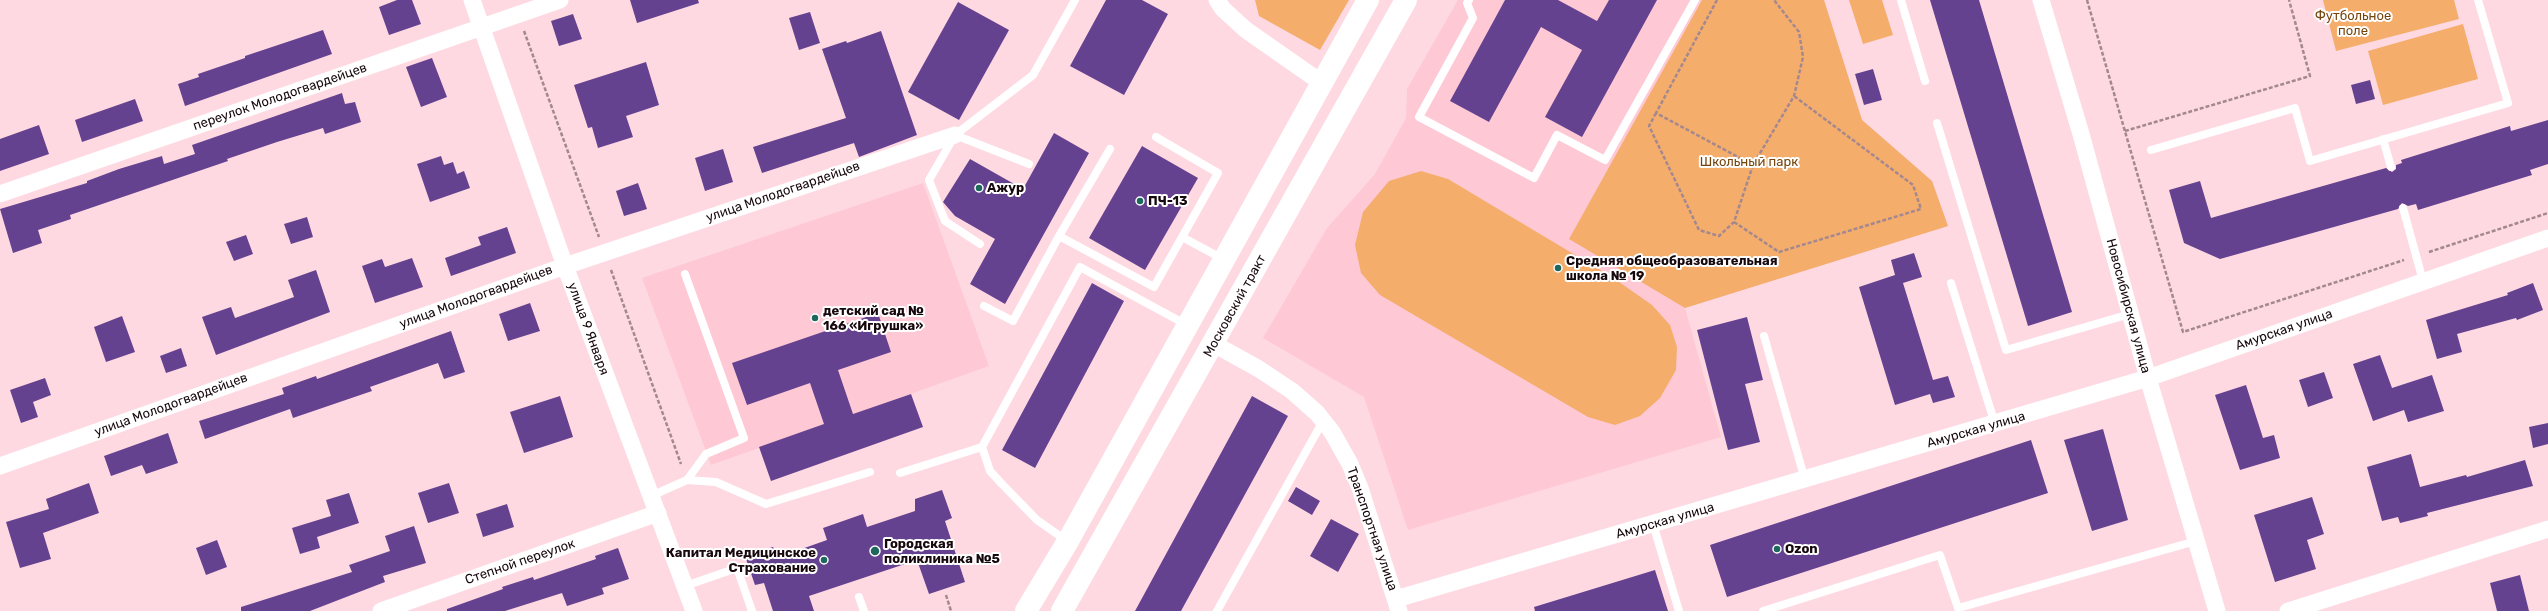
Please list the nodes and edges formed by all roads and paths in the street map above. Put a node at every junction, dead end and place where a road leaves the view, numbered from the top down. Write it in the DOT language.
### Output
graph roads {
  1 [pos="472,0"];
  2 [pos="560,0"];
  3 [pos="1075,0"];
  4 [pos="1217,0"];
  5 [pos="1368,0"];
  6 [pos="1406,0"];
  7 [pos="1469,0"];
  8 [pos="1695,0"];
  9 [pos="1718,0"];
  10 [pos="1774,0"];
  11 [pos="1901,0"];
  12 [pos="2041,0"];
  13 [pos="2086,0"];
  14 [pos="2289,0"];
  15 [pos="2478,0"];
  16 [pos="481,26"];
  17 [pos="1925,81"];
  18 [pos="1322,82"];
  19 [pos="1794,96"];
  20 [pos="1656,113"];
  21 [pos="1937,123"];
  22 [pos="2125,131"];
  23 [pos="955,135"];
  24 [pos="1156,137"];
  25 [pos="2383,139"];
  26 [pos="1110,149"];
  27 [pos="2151,150"];
  28 [pos="1029,164"];
  29 [pos="1753,165"];
  30 [pos="2391,166"];
  31 [pos="0,194"];
  32 [pos="2403,208"];
  33 [pos="2548,213"];
  34 [pos="1734,222"];
  35 [pos="1059,236"];
  36 [pos="1182,237"];
  37 [pos="2548,238"];
  38 [pos="980,244"];
  39 [pos="2417,256"];
  40 [pos="1224,260"];
  41 [pos="565,266"];
  42 [pos="685,274"];
  43 [pos="2423,281"];
  44 [pos="1951,284"];
  45 [pos="984,306"];
  46 [pos="2130,314"];
  47 [pos="1187,325"];
  48 [pos="1764,336"];
  49 [pos="1214,344"];
  50 [pos="2148,378"];
  51 [pos="1323,421"];
  52 [pos="1995,424"];
  53 [pos="982,447"];
  54 [pos="0,466"];
  55 [pos="870,472"];
  56 [pos="900,473"];
  57 [pos="687,480"];
  58 [pos="1805,480"];
  59 [pos="651,496"];
  60 [pos="658,513"];
  61 [pos="1654,524"];
  62 [pos="2548,530"];
  63 [pos="1068,541"];
  64 [pos="2196,541"];
  65 [pos="685,586"];
  66 [pos="946,595"];
  67 [pos="859,597"];
  68 [pos="1398,605"];
  69 [pos="381,611"];
  70 [pos="694,611"];
  71 [pos="752,611"];
  72 [pos="864,611"];
  73 [pos="951,611"];
  74 [pos="1026,611"];
  75 [pos="1062,611"];
  76 [pos="1217,611"];
  77 [pos="1679,611"];
  78 [pos="1763,611"];
  79 [pos="2217,611"];
  80 [pos="2288,611"];
  1 -- 16 [label="street, улица 9 Января"];
  2 -- 16 [label="street, переулок Молодогвардейцев"];
  3 -- 23 [label="lane"];
  4 -- 18 [label="street"];
  5 -- 18 [label="main road"];
  6 -- 49 [label="main road, Московский тракт"];
  7 -- 8 [label="lane"];
  9 -- 20 [label="path"];
  10 -- 19 [label="path"];
  11 -- 17 [label="lane"];
  12 -- 46 [label="street, Новосибирская улица"];
  13 -- 22 [label="path"];
  14 -- 22 [label="path"];
  15 -- 25 [label="lane"];
  16 -- 31 [label="street, переулок Молодогвардейцев"];
  16 -- 41 [label="street, улица 9 Января"];
  18 -- 40 [label="main road"];
  19 -- 29 [label="path"];
  19 -- 34 [label="path"];
  20 -- 29 [label="path"];
  20 -- 34 [label="path"];
  21 -- 46 [label="lane"];
  22 -- 39 [label="path"];
  23 -- 28 [label="lane"];
  23 -- 38 [label="lane"];
  23 -- 41 [label="street, улица Молодогвардейцев"];
  24 -- 36 [label="lane"];
  25 -- 27 [label="lane"];
  25 -- 30 [label="lane"];
  26 -- 35 [label="lane"];
  29 -- 34 [label="path"];
  32 -- 39 [label="lane"];
  33 -- 39 [label="path"];
  35 -- 36 [label="lane"];
  35 -- 45 [label="lane"];
  36 -- 40 [label="lane"];
  37 -- 43 [label="street, Амурская улица"];
  39 -- 43 [label="lane"];
  40 -- 47 [label="main road"];
  41 -- 54 [label="street, улица Молодогвардейцев"];
  41 -- 59 [label="street, улица 9 Января"];
  42 -- 57 [label="lane"];
  43 -- 50 [label="street, Амурская улица"];
  44 -- 52 [label="lane"];
  46 -- 50 [label="street, Новосибирская улица"];
  47 -- 53 [label="lane"];
  47 -- 63 [label="main road"];
  48 -- 58 [label="lane"];
  49 -- 51 [label="street, Транспортная улица"];
  49 -- 75 [label="main road, Московский тракт"];
  50 -- 52 [label="street, Амурская улица"];
  50 -- 64 [label="street, Новосибирская улица"];
  51 -- 68 [label="street, Транспортная улица"];
  51 -- 76 [label="lane"];
  52 -- 58 [label="street, Амурская улица"];
  53 -- 56 [label="lane"];
  53 -- 63 [label="lane"];
  55 -- 57 [label="lane"];
  57 -- 59 [label="lane"];
  58 -- 61 [label="street, Амурская улица"];
  59 -- 60 [label="street, улица 9 Января"];
  60 -- 65 [label="street, улица 9 Января"];
  60 -- 69 [label="street, Степной переулок"];
  61 -- 68 [label="street, Амурская улица"];
  61 -- 77 [label="lane"];
  62 -- 80 [label="street"];
  63 -- 74 [label="main road"];
  64 -- 78 [label="lane"];
  64 -- 79 [label="street, Новосибирская улица"];
  65 -- 70 [label="street, улица 9 Января"];
  65 -- 71 [label="lane"];
  66 -- 73 [label="path"];
  67 -- 72 [label="lane"];
}
